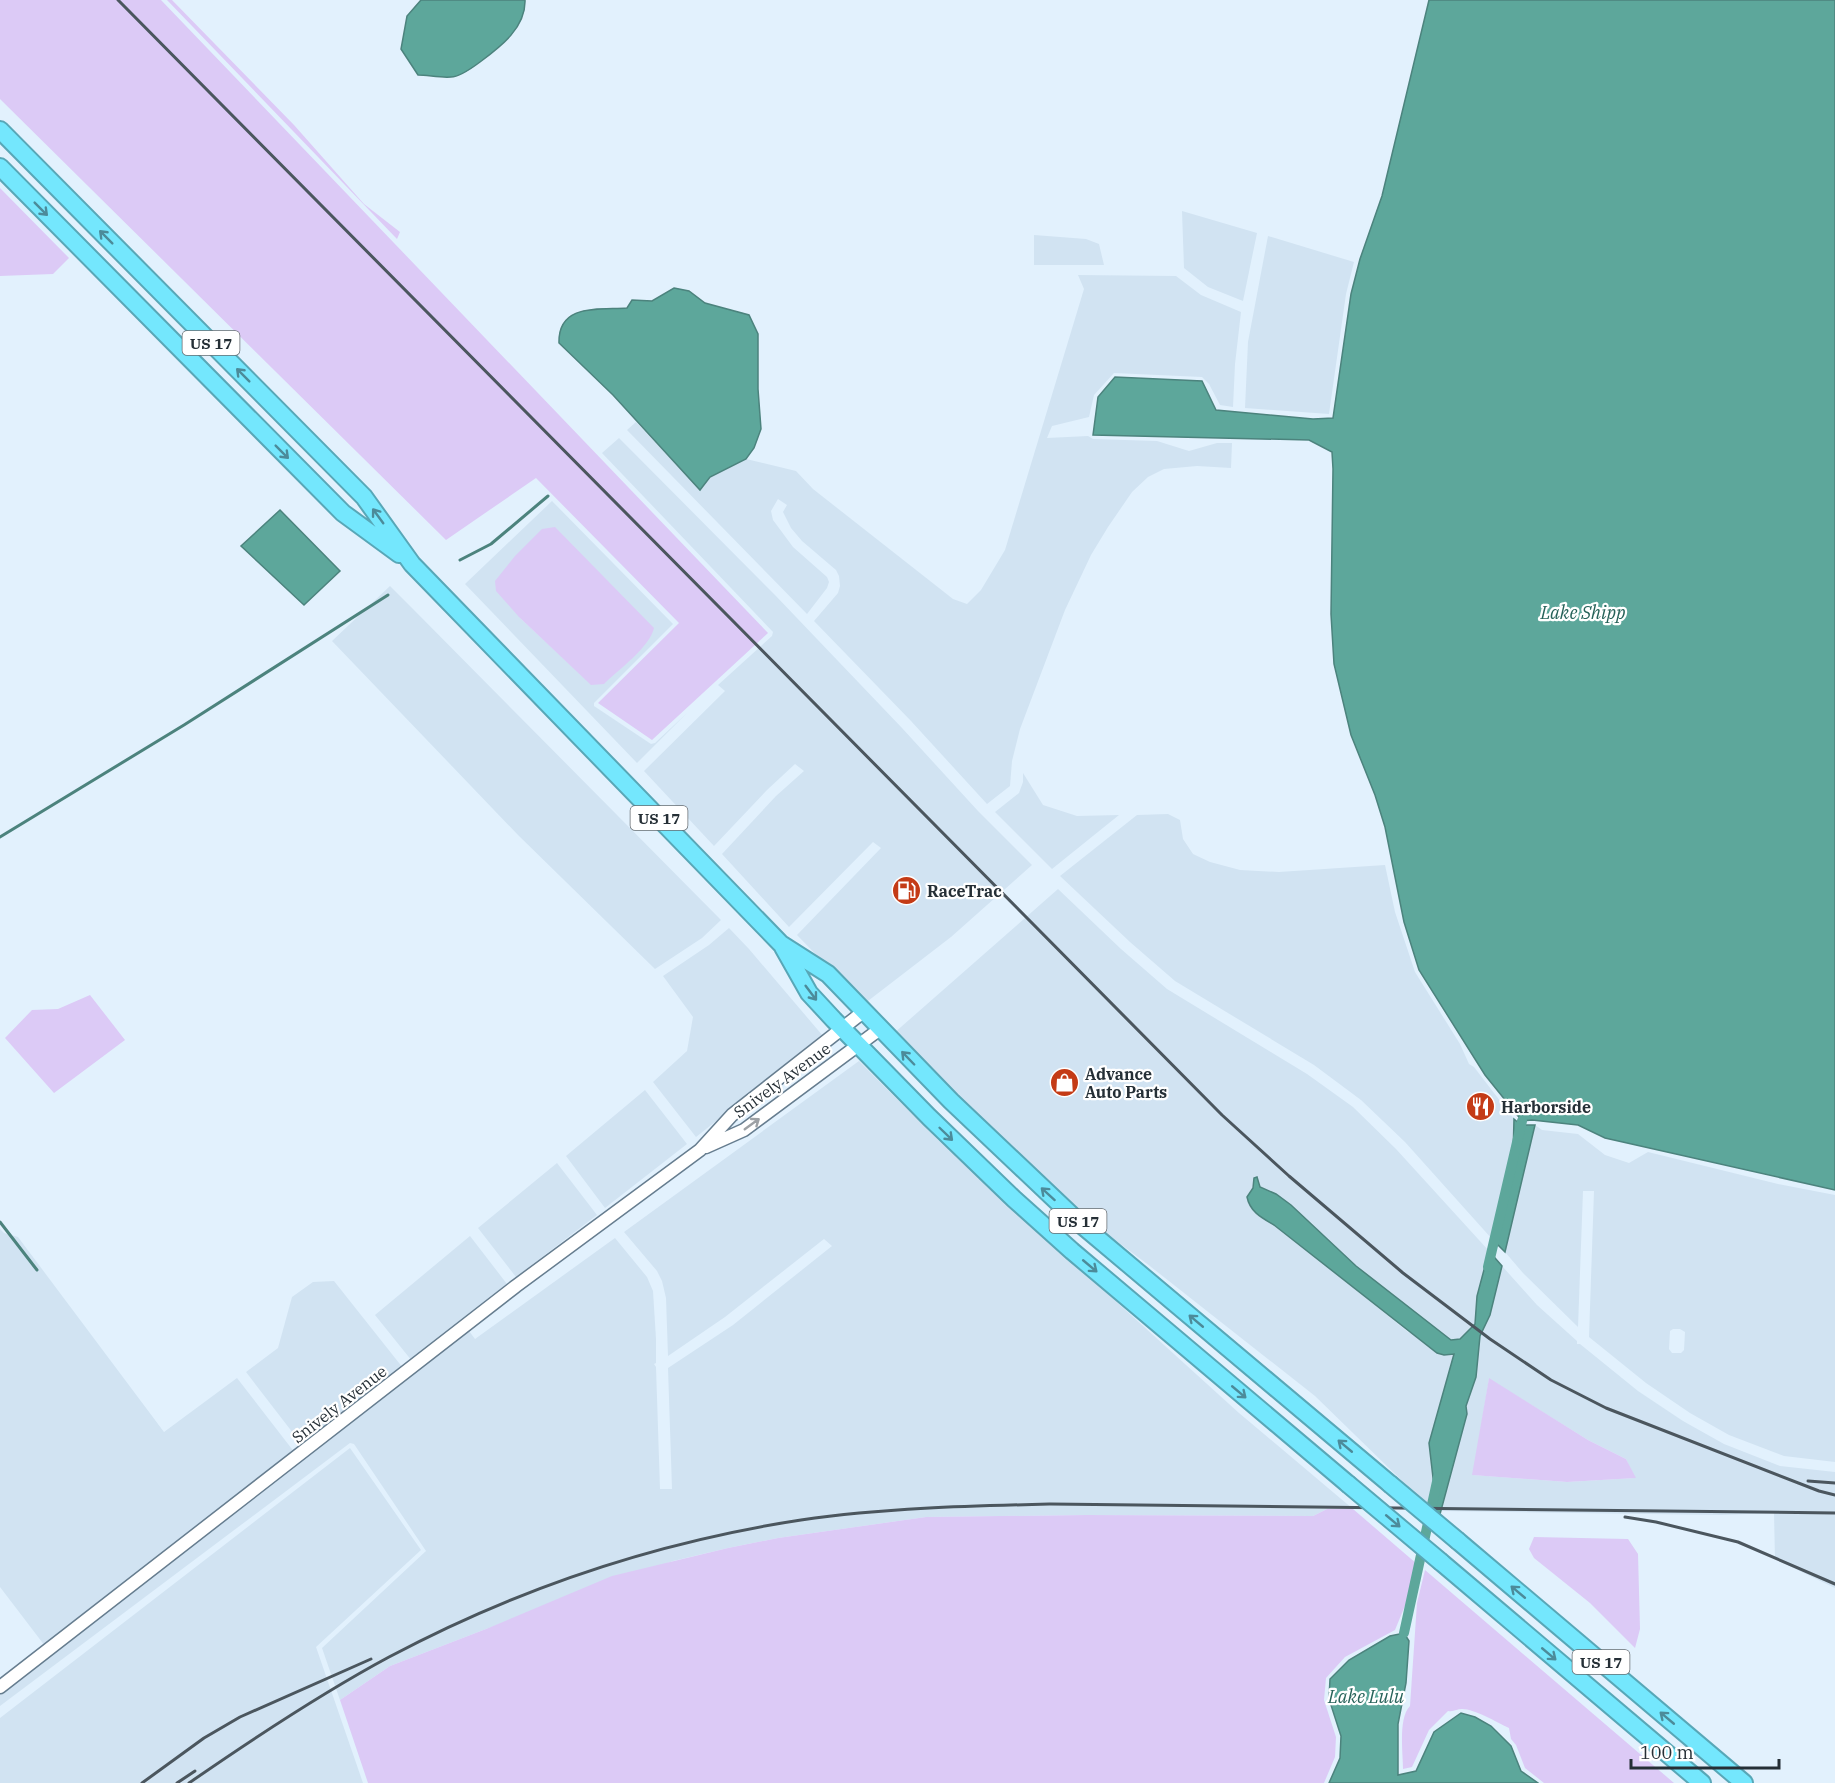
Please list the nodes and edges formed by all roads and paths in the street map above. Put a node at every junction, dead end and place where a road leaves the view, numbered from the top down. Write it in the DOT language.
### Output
graph roads {
  1 [pos="0,130"];
  2 [pos="0,167"];
  3 [pos="412,564"];
  4 [pos="781,944"];
  5 [pos="863,1012"];
  6 [pos="842,1028"];
  7 [pos="880,1029"];
  8 [pos="858,1045"];
  9 [pos="700,1150"];
  10 [pos="0,1687"];
  11 [pos="1702,1783"];
  12 [pos="1744,1783"];
  3 -- 1 [label="highway, US 17, one-way"];
  2 -- 3 [label="highway, US 17, one-way"];
  3 -- 4 [label="highway, US 17"];
  4 -- 5 [label="highway, US 17"];
  4 -- 6 [label="highway, US 17, one-way"];
  5 -- 6 [label="main road, Snively Avenue"];
  5 -- 7 [label="highway, US 17"];
  6 -- 8 [label="highway, US 17"];
  6 -- 9 [label="main road, Snively Avenue"];
  7 -- 8 [label="main road, Snively Avenue"];
  12 -- 7 [label="highway, US 17, one-way, bridge"];
  9 -- 8 [label="main road, Snively Avenue, one-way"];
  8 -- 11 [label="highway, US 17, one-way, bridge"];
  9 -- 10 [label="main road, Snively Avenue"];
}
